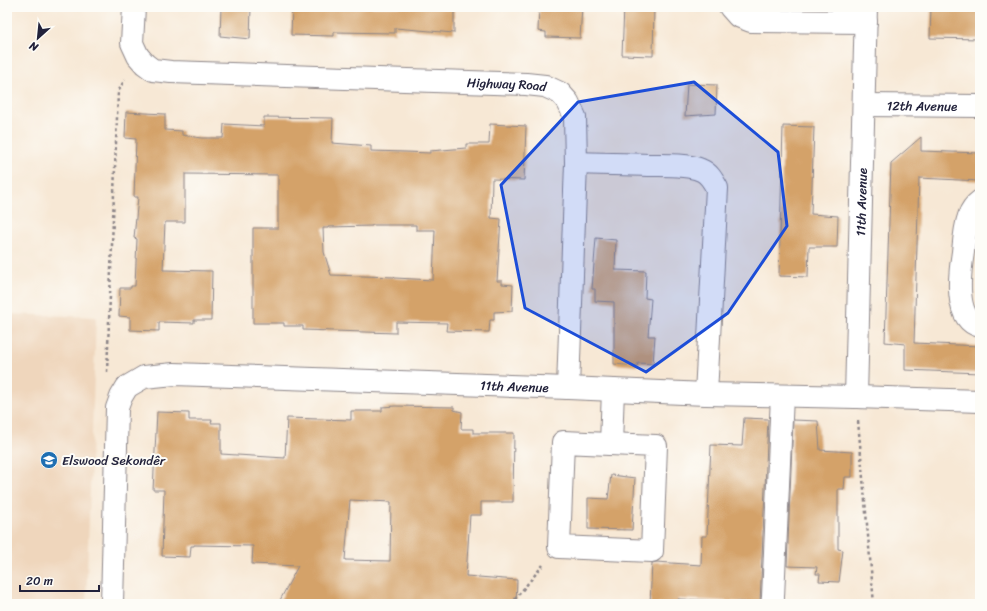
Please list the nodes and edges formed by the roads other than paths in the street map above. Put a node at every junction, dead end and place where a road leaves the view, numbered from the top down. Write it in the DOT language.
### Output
graph roads {
  1 [pos="134,7"];
  2 [pos="730,7"];
  3 [pos="866,14"];
  4 [pos="864,105"];
  5 [pos="980,106"];
  6 [pos="576,163"];
  7 [pos="980,201"];
  8 [pos="980,326"];
  9 [pos="568,388"];
  10 [pos="613,390"];
  11 [pos="706,394"];
  12 [pos="782,396"];
  13 [pos="856,397"];
  14 [pos="980,401"];
  15 [pos="611,444"];
  16 [pos="112,604"];
  17 [pos="772,604"];
  1 -- 6 [label="street, Highway Road"];
  2 -- 3 [label="street"];
  3 -- 4 [label="street, 11th Avenue"];
  4 -- 5 [label="street, 12th Avenue"];
  4 -- 13 [label="street, 11th Avenue"];
  6 -- 9 [label="street, Highway Road"];
  6 -- 11 [label="street"];
  7 -- 8 [label="street"];
  9 -- 10 [label="street, 11th Avenue"];
  9 -- 16 [label="street, 11th Avenue"];
  10 -- 11 [label="street, 11th Avenue"];
  10 -- 15 [label="street"];
  11 -- 12 [label="street, 11th Avenue"];
  12 -- 13 [label="street, 11th Avenue"];
  12 -- 17 [label="street"];
  13 -- 14 [label="street, 11th Avenue"];
  15 -- 15 [label="street"];
}
